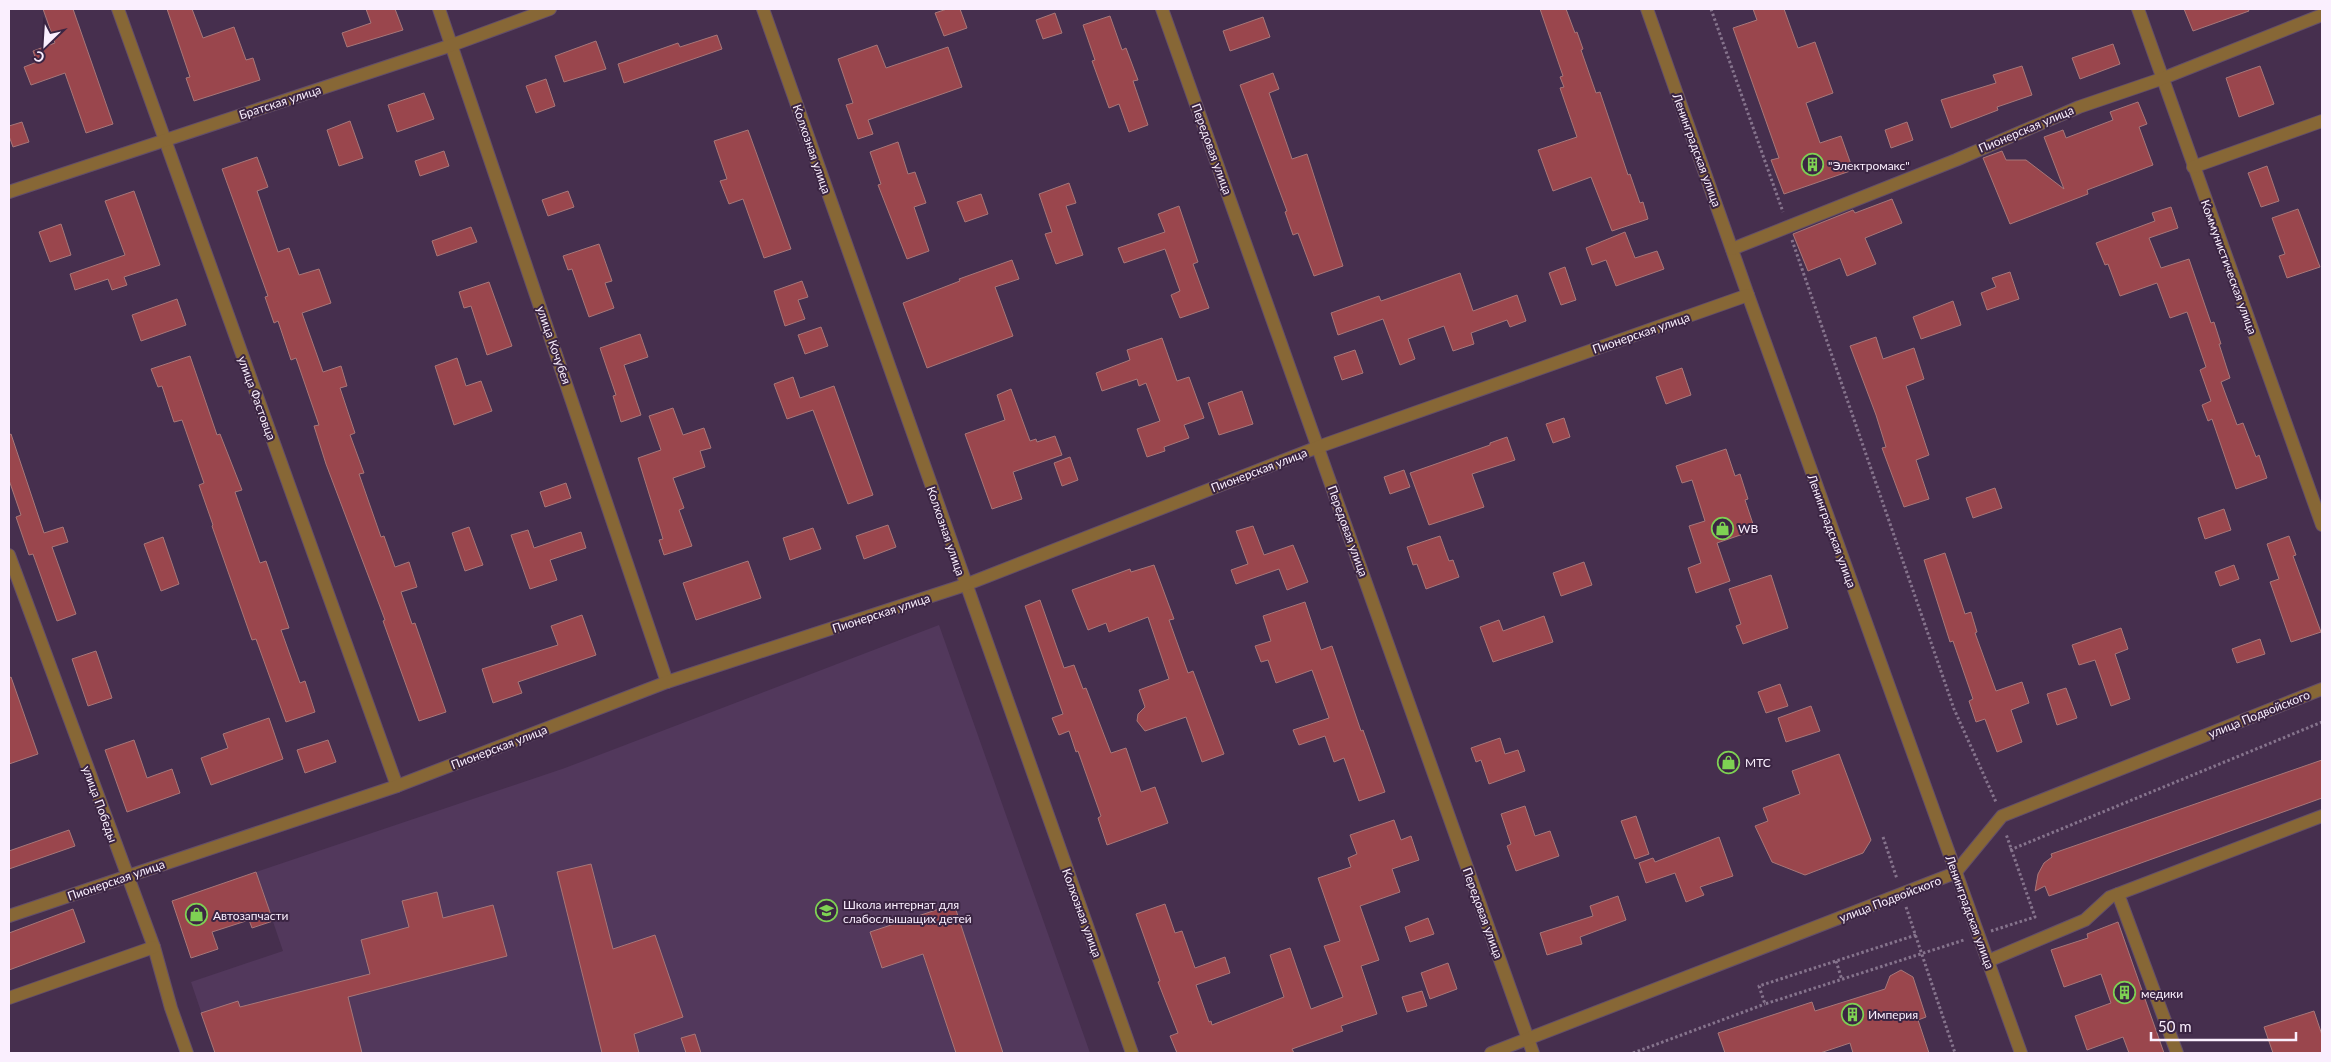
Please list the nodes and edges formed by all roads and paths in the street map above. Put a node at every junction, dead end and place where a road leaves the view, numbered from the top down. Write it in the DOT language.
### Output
graph roads {
  1 [pos="118,9"];
  2 [pos="439,9"];
  3 [pos="550,9"];
  4 [pos="763,9"];
  5 [pos="1162,9"];
  6 [pos="1647,9"];
  7 [pos="1711,9"];
  8 [pos="2138,9"];
  9 [pos="2322,15"];
  10 [pos="452,45"];
  11 [pos="2161,79"];
  12 [pos="2322,121"];
  13 [pos="164,140"];
  14 [pos="2193,167"];
  15 [pos="9,192"];
  16 [pos="1788,226"];
  17 [pos="1732,249"];
  18 [pos="1748,295"];
  19 [pos="1318,447"];
  20 [pos="2322,525"];
  21 [pos="9,556"];
  22 [pos="965,585"];
  23 [pos="668,682"];
  24 [pos="2322,688"];
  25 [pos="2322,722"];
  26 [pos="397,786"];
  27 [pos="2002,816"];
  28 [pos="2322,816"];
  29 [pos="1883,837"];
  30 [pos="2010,850"];
  31 [pos="1955,873"];
  32 [pos="126,876"];
  33 [pos="1902,894"];
  34 [pos="2118,894"];
  35 [pos="9,916"];
  36 [pos="1916,935"];
  37 [pos="1977,935"];
  38 [pos="154,946"];
  39 [pos="1922,953"];
  40 [pos="1836,961"];
  41 [pos="1988,961"];
  42 [pos="1842,980"];
  43 [pos="9,998"];
  44 [pos="1765,1004"];
  45 [pos="1528,1040"];
  46 [pos="187,1053"];
  47 [pos="1132,1053"];
  48 [pos="1491,1053"];
  49 [pos="1533,1053"];
  50 [pos="1633,1053"];
  51 [pos="1955,1053"];
  52 [pos="2021,1053"];
  53 [pos="2177,1053"];
  1 -- 13 [label="street, улица Фастовца"];
  2 -- 10 [label="street, улица Кочубея"];
  3 -- 10 [label="street, Братская улица"];
  4 -- 22 [label="street, Колхозная улица"];
  5 -- 19 [label="street, Передовая улица"];
  6 -- 17 [label="street, Ленинградская улица"];
  7 -- 16 [label="path"];
  8 -- 11 [label="street, Коммунистическая улица"];
  9 -- 11 [label="street, Пионерская улица"];
  10 -- 13 [label="street, Братская улица"];
  10 -- 23 [label="street, улица Кочубея"];
  11 -- 14 [label="street, Коммунистическая улица"];
  11 -- 16 [label="street, Пионерская улица"];
  12 -- 14 [label="street"];
  13 -- 15 [label="street, Братская улица"];
  13 -- 26 [label="street, улица Фастовца"];
  14 -- 20 [label="street, Коммунистическая улица"];
  16 -- 17 [label="street, Пионерская улица"];
  16 -- 27 [label="path"];
  17 -- 18 [label="street, Ленинградская улица"];
  18 -- 19 [label="street, Пионерская улица"];
  18 -- 31 [label="street, Ленинградская улица"];
  19 -- 22 [label="street, Пионерская улица"];
  19 -- 45 [label="street, Передовая улица"];
  21 -- 32 [label="street, улица Победы"];
  22 -- 23 [label="street, Пионерская улица"];
  22 -- 47 [label="street, Колхозная улица"];
  23 -- 26 [label="street, Пионерская улица"];
  24 -- 27 [label="street, улица Подвойского"];
  25 -- 30 [label="path"];
  26 -- 32 [label="street, Пионерская улица"];
  27 -- 30 [label="path"];
  27 -- 31 [label="street, улица Подвойского"];
  28 -- 34 [label="street"];
  29 -- 33 [label="path"];
  30 -- 37 [label="path"];
  31 -- 33 [label="street, улица Подвойского"];
  31 -- 37 [label="street, Ленинградская улица"];
  32 -- 35 [label="street, Пионерская улица"];
  32 -- 38 [label="street, улица Победы"];
  33 -- 36 [label="path"];
  33 -- 45 [label="street, улица Подвойского"];
  34 -- 41 [label="street"];
  34 -- 53 [label="street"];
  36 -- 39 [label="path"];
  36 -- 40 [label="path"];
  37 -- 39 [label="path"];
  37 -- 41 [label="street, Ленинградская улица"];
  38 -- 43 [label="street"];
  38 -- 46 [label="street, улица Победы"];
  39 -- 42 [label="path"];
  39 -- 51 [label="path"];
  40 -- 42 [label="path"];
  40 -- 44 [label="path"];
  41 -- 52 [label="street, Ленинградская улица"];
  42 -- 44 [label="path"];
  44 -- 50 [label="path"];
  45 -- 48 [label="street, улица Подвойского"];
  45 -- 49 [label="street, Передовая улица"];
}
